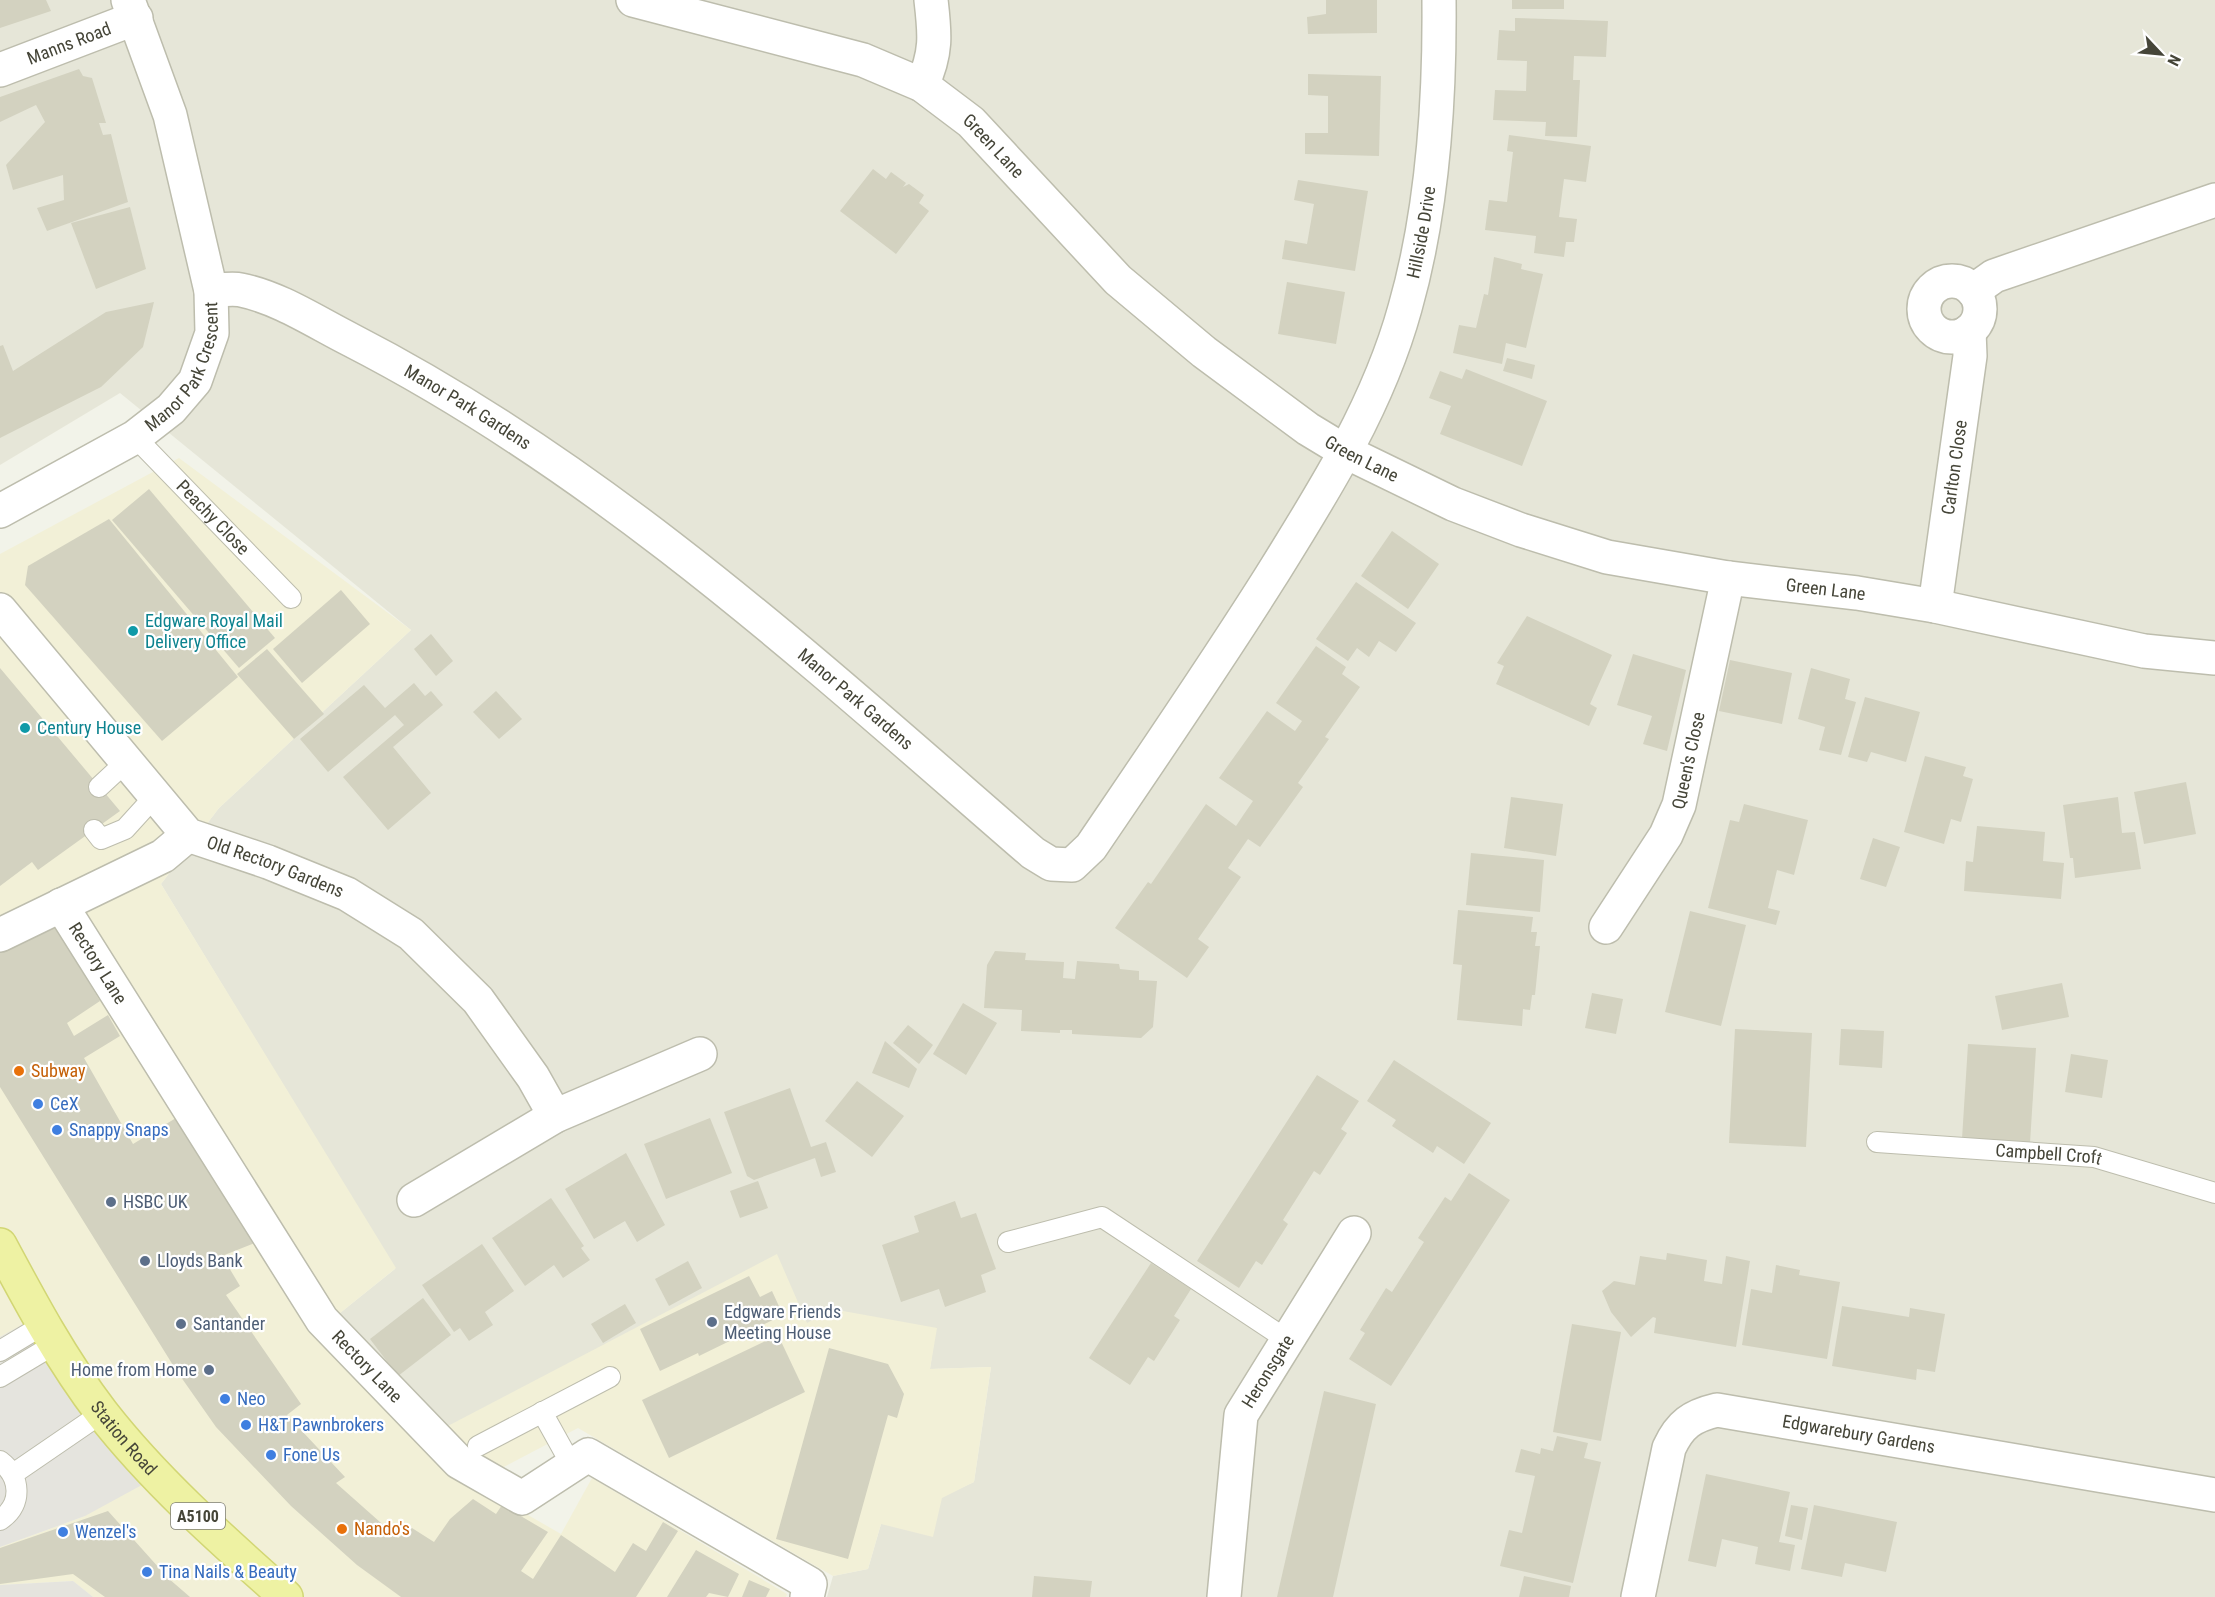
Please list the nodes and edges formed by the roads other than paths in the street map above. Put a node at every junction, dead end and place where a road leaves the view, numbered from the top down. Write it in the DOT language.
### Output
graph roads {
  1 [pos="633,0"];
  2 [pos="931,0"];
  3 [pos="1439,0"];
  4 [pos="132,9"];
  5 [pos="0,70"];
  6 [pos="922,85"];
  7 [pos="2215,200"];
  8 [pos="211,291"];
  9 [pos="1973,291"];
  10 [pos="1969,331"];
  11 [pos="135,437"];
  12 [pos="1347,452"];
  13 [pos="0,511"];
  14 [pos="1728,578"];
  15 [pos="291,598"];
  16 [pos="1935,606"];
  17 [pos="0,610"];
  18 [pos="2215,658"];
  19 [pos="126,762"];
  20 [pos="99,788"];
  21 [pos="155,796"];
  22 [pos="94,830"];
  23 [pos="188,836"];
  24 [pos="61,905"];
  25 [pos="1606,927"];
  26 [pos="0,935"];
  27 [pos="700,1054"];
  28 [pos="555,1116"];
  29 [pos="1877,1142"];
  30 [pos="2215,1193"];
  31 [pos="414,1200"];
  32 [pos="1354,1233"];
  33 [pos="1008,1242"];
  34 [pos="0,1245"];
  35 [pos="49,1335"];
  36 [pos="1286,1339"];
  37 [pos="0,1351"];
  38 [pos="0,1377"];
  39 [pos="610,1377"];
  40 [pos="542,1412"];
  41 [pos="102,1413"];
  42 [pos="478,1446"];
  43 [pos="572,1466"];
  44 [pos="7,1468"];
  45 [pos="2215,1495"];
  46 [pos="0,1520"];
  47 [pos="286,1597"];
  48 [pos="807,1597"];
  49 [pos="1224,1597"];
  50 [pos="1638,1597"];
  1 -- 6 [label="street, Green Lane"];
  2 -- 6 [label="street"];
  3 -- 12 [label="street, Hillside Drive"];
  4 -- 5 [label="street, Manns Road"];
  4 -- 8 [label="street, Manor Park Crescent"];
  6 -- 12 [label="street, Green Lane"];
  7 -- 9 [label="street"];
  8 -- 11 [label="street, Manor Park Crescent"];
  8 -- 12 [label="street, Manor Park Gardens"];
  9 -- 10 [label="street, Carlton Close"];
  9 -- 10 [label="street"];
  10 -- 16 [label="street, Carlton Close"];
  11 -- 13 [label="street, Manor Park Crescent"];
  11 -- 15 [label="lane, Peachy Close"];
  12 -- 14 [label="street, Green Lane"];
  14 -- 16 [label="street, Green Lane"];
  14 -- 25 [label="street, Queen's Close"];
  16 -- 18 [label="street, Green Lane"];
  17 -- 19 [label="street, Old Rectory Gardens"];
  19 -- 20 [label="lane"];
  19 -- 21 [label="street, Old Rectory Gardens"];
  21 -- 22 [label="lane"];
  21 -- 23 [label="street, Old Rectory Gardens"];
  23 -- 24 [label="street, Rectory Lane"];
  23 -- 28 [label="street, Old Rectory Gardens"];
  24 -- 26 [label="street, Rectory Lane"];
  24 -- 43 [label="street, Rectory Lane"];
  27 -- 28 [label="street"];
  28 -- 31 [label="street"];
  29 -- 30 [label="lane, Campbell Croft"];
  32 -- 36 [label="street, Heronsgate"];
  33 -- 36 [label="lane"];
  34 -- 35 [label="main road, Station Road / A5100"];
  35 -- 37 [label="lane"];
  35 -- 38 [label="lane"];
  35 -- 41 [label="main road, Station Road / A5100"];
  36 -- 49 [label="street, Heronsgate"];
  39 -- 40 [label="lane"];
  40 -- 42 [label="lane"];
  40 -- 43 [label="lane"];
  41 -- 44 [label="lane"];
  41 -- 47 [label="main road, Station Road / A5100"];
  43 -- 48 [label="street, Rectory Lane"];
  44 -- 46 [label="lane"];
  45 -- 50 [label="street, Edgwarebury Gardens"];
}
